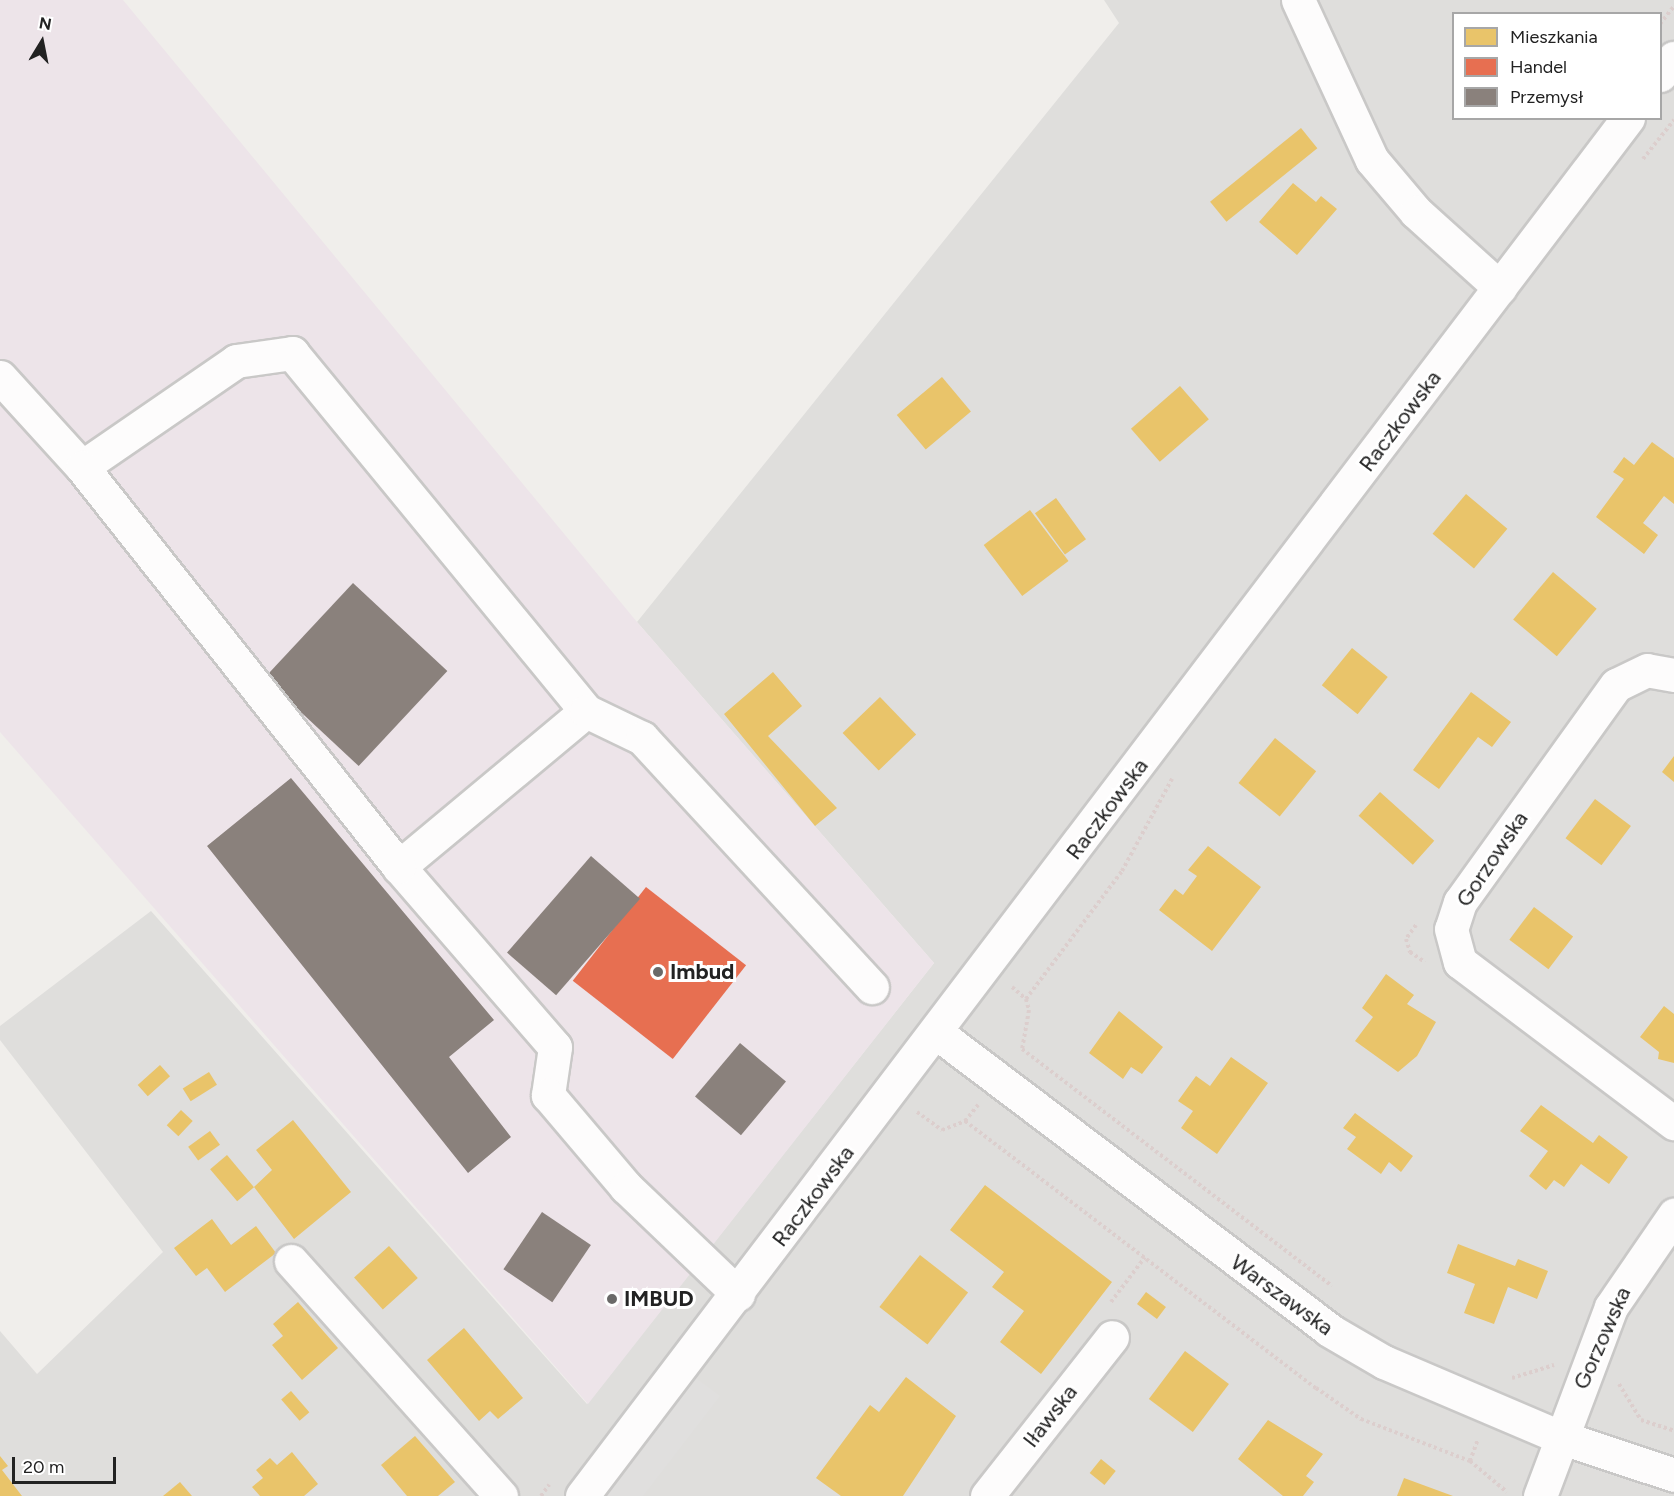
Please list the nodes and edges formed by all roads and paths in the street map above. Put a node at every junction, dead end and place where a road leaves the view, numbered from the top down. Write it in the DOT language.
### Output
graph roads {
  1 [pos="1298,0"];
  2 [pos="1674,6"];
  3 [pos="1662,21"];
  4 [pos="1674,58"];
  5 [pos="1662,73"];
  6 [pos="1626,120"];
  7 [pos="1674,120"];
  8 [pos="1638,166"];
  9 [pos="1500,288"];
  10 [pos="0,377"];
  11 [pos="82,467"];
  12 [pos="1674,675"];
  13 [pos="586,711"];
  14 [pos="1178,772"];
  15 [pos="399,867"];
  16 [pos="1420,920"];
  17 [pos="1430,966"];
  18 [pos="872,987"];
  19 [pos="1026,999"];
  20 [pos="938,1033"];
  21 [pos="1022,1049"];
  22 [pos="965,1121"];
  23 [pos="1674,1123"];
  24 [pos="1674,1215"];
  25 [pos="291,1261"];
  26 [pos="1339,1292"];
  27 [pos="738,1294"];
  28 [pos="1112,1336"];
  29 [pos="1624,1375"];
  30 [pos="1620,1385"];
  31 [pos="1632,1404"];
  32 [pos="1674,1431"];
  33 [pos="1560,1437"];
  34 [pos="1674,1475"];
  35 [pos="501,1496"];
  36 [pos="582,1496"];
  37 [pos="987,1496"];
  38 [pos="1513,1496"];
  39 [pos="1539,1496"];
  1 -- 9 [label="street"];
  2 -- 3 [label="path"];
  4 -- 5 [label="street"];
  6 -- 9 [label="street, Raczkowska"];
  7 -- 8 [label="path"];
  9 -- 20 [label="street, Raczkowska"];
  10 -- 11 [label="street"];
  11 -- 13 [label="street"];
  11 -- 15 [label="street"];
  12 -- 23 [label="street, Gorzowska"];
  13 -- 15 [label="street"];
  13 -- 18 [label="street"];
  14 -- 19 [label="path"];
  15 -- 27 [label="street"];
  16 -- 17 [label="path"];
  20 -- 27 [label="street, Raczkowska"];
  20 -- 33 [label="street, Warszawska"];
  21 -- 26 [label="path"];
  22 -- 38 [label="path"];
  24 -- 33 [label="street, Gorzowska"];
  25 -- 35 [label="street"];
  27 -- 36 [label="street, Raczkowska"];
  28 -- 37 [label="street, Iławska"];
  29 -- 30 [label="path"];
  31 -- 32 [label="path"];
  33 -- 34 [label="street, Warszawska"];
  33 -- 39 [label="street, Gorzowska"];
}
